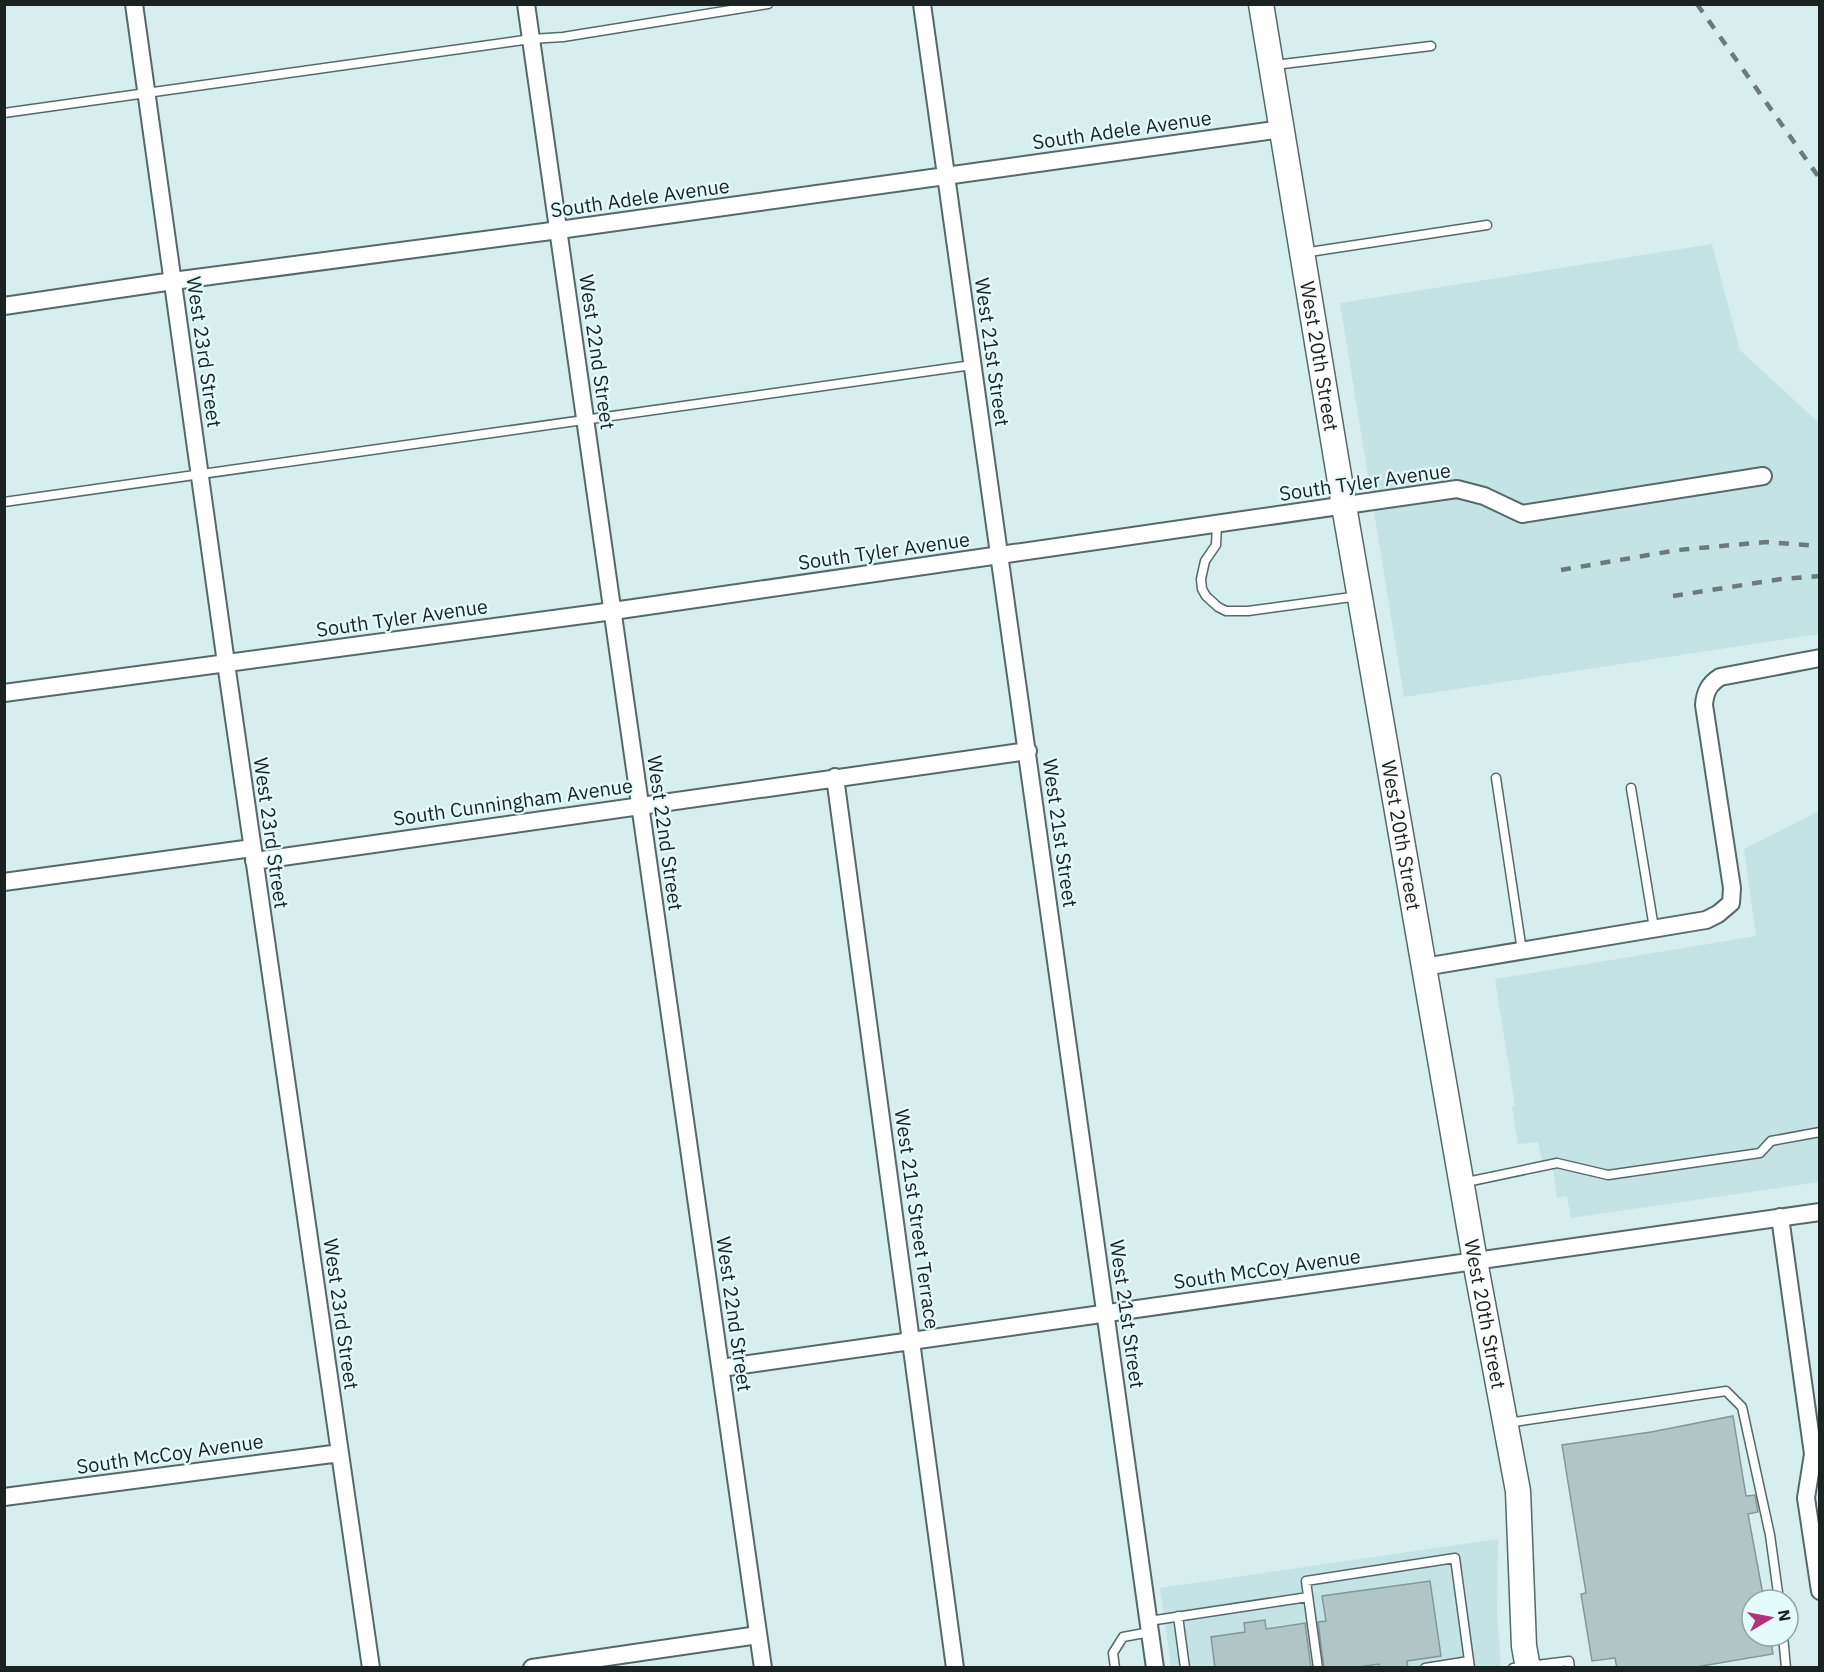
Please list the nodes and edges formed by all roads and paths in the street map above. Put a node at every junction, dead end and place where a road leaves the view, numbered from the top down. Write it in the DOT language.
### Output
graph roads {
  1 [pos="134,4"];
  2 [pos="526,4"];
  3 [pos="768,4"];
  4 [pos="922,4"];
  5 [pos="1261,4"];
  6 [pos="531,39"];
  7 [pos="1431,46"];
  8 [pos="1271,66"];
  9 [pos="147,93"];
  10 [pos="4,113"];
  11 [pos="1282,129"];
  12 [pos="946,176"];
  13 [pos="1487,225"];
  14 [pos="559,230"];
  15 [pos="1302,253"];
  16 [pos="173,281"];
  17 [pos="4,306"];
  18 [pos="972,365"];
  19 [pos="586,419"];
  20 [pos="200,474"];
  21 [pos="1763,476"];
  22 [pos="4,502"];
  23 [pos="1344,506"];
  24 [pos="1217,524"];
  25 [pos="999,556"];
  26 [pos="1360,596"];
  27 [pos="613,611"];
  28 [pos="1820,658"];
  29 [pos="225,663"];
  30 [pos="4,693"];
  31 [pos="1028,751"];
  32 [pos="835,777"];
  33 [pos="1496,778"];
  34 [pos="1631,788"];
  35 [pos="640,805"];
  36 [pos="253,855"];
  37 [pos="4,882"];
  38 [pos="1654,928"];
  39 [pos="1522,951"];
  40 [pos="1424,967"];
  41 [pos="1820,1132"];
  42 [pos="1462,1184"];
  43 [pos="1820,1212"];
  44 [pos="1780,1217"];
  45 [pos="1475,1261"];
  46 [pos="1105,1312"];
  47 [pos="912,1340"];
  48 [pos="721,1368"];
  49 [pos="1505,1424"];
  50 [pos="340,1453"];
  51 [pos="4,1497"];
  52 [pos="1813,1505"];
  53 [pos="1777,1588"];
  54 [pos="1820,1591"];
  55 [pos="1308,1597"];
  56 [pos="1178,1616"];
  57 [pos="1150,1626"];
  58 [pos="758,1635"];
  59 [pos="1784,1648"];
  60 [pos="1469,1664"];
  61 [pos="1523,1667"];
  62 [pos="371,1668"];
  63 [pos="532,1668"];
  64 [pos="763,1668"];
  65 [pos="955,1668"];
  66 [pos="1116,1668"];
  67 [pos="1155,1668"];
  68 [pos="1185,1668"];
  69 [pos="1318,1668"];
  70 [pos="1425,1668"];
  71 [pos="1570,1668"];
  72 [pos="1786,1668"];
  1 -- 9 [label="street, West 23rd Street"];
  2 -- 6 [label="street, West 22nd Street"];
  3 -- 6 [label="lane"];
  4 -- 12 [label="street, West 21st Street"];
  5 -- 8 [label="main road, West 20th Street"];
  6 -- 9 [label="lane"];
  6 -- 14 [label="street, West 22nd Street"];
  7 -- 8 [label="lane"];
  8 -- 11 [label="main road, West 20th Street"];
  9 -- 10 [label="lane"];
  9 -- 16 [label="street, West 23rd Street"];
  11 -- 12 [label="street, South Adele Avenue"];
  11 -- 15 [label="main road, West 20th Street"];
  12 -- 14 [label="street, South Adele Avenue"];
  12 -- 18 [label="street, West 21st Street"];
  13 -- 15 [label="lane"];
  14 -- 16 [label="street, South Adele Avenue"];
  14 -- 19 [label="street, West 22nd Street"];
  15 -- 23 [label="main road, West 20th Street"];
  16 -- 17 [label="street, South Adele Avenue"];
  16 -- 20 [label="street, West 23rd Street"];
  18 -- 19 [label="lane"];
  18 -- 25 [label="street, West 21st Street"];
  19 -- 20 [label="lane"];
  19 -- 27 [label="street, West 22nd Street"];
  20 -- 22 [label="lane"];
  20 -- 29 [label="street, West 23rd Street"];
  21 -- 23 [label="street, South Tyler Avenue"];
  23 -- 24 [label="street, South Tyler Avenue"];
  23 -- 26 [label="main road, West 20th Street"];
  24 -- 25 [label="street, South Tyler Avenue"];
  24 -- 26 [label="lane"];
  25 -- 27 [label="street, South Tyler Avenue"];
  25 -- 31 [label="street, West 21st Street"];
  26 -- 40 [label="main road, West 20th Street"];
  27 -- 29 [label="street, South Tyler Avenue"];
  27 -- 35 [label="street, West 22nd Street"];
  28 -- 38 [label="street"];
  29 -- 30 [label="street, South Tyler Avenue"];
  29 -- 36 [label="street, West 23rd Street"];
  31 -- 32 [label="street, South Cunningham Avenue"];
  31 -- 46 [label="street, West 21st Street"];
  32 -- 35 [label="street, South Cunningham Avenue"];
  32 -- 47 [label="street, West 21st Street Terrace"];
  33 -- 39 [label="lane"];
  34 -- 38 [label="lane"];
  35 -- 36 [label="street, South Cunningham Avenue"];
  35 -- 48 [label="street, West 22nd Street"];
  36 -- 37 [label="street, South Cunningham Avenue"];
  36 -- 50 [label="street, West 23rd Street"];
  38 -- 39 [label="street"];
  39 -- 40 [label="street"];
  40 -- 42 [label="main road, West 20th Street"];
  41 -- 42 [label="lane"];
  42 -- 45 [label="main road, West 20th Street"];
  43 -- 44 [label="street, South McCoy Avenue"];
  44 -- 45 [label="street, South McCoy Avenue"];
  44 -- 52 [label="street"];
  45 -- 46 [label="street, South McCoy Avenue"];
  45 -- 49 [label="main road, West 20th Street"];
  46 -- 47 [label="street, South McCoy Avenue"];
  46 -- 57 [label="street, West 21st Street"];
  47 -- 48 [label="street, South McCoy Avenue"];
  47 -- 65 [label="street, West 21st Street Terrace"];
  48 -- 58 [label="street, West 22nd Street"];
  49 -- 53 [label="lane"];
  49 -- 61 [label="main road, West 20th Street"];
  50 -- 51 [label="street, South McCoy Avenue"];
  50 -- 62 [label="street, West 23rd Street"];
  52 -- 54 [label="street"];
  55 -- 56 [label="lane"];
  55 -- 60 [label="lane"];
  55 -- 69 [label="lane"];
  56 -- 57 [label="lane"];
  56 -- 68 [label="lane"];
  57 -- 66 [label="lane"];
  57 -- 67 [label="street, West 21st Street"];
  58 -- 63 [label="street"];
  58 -- 64 [label="street, West 22nd Street"];
  59 -- 72 [label="lane"];
  60 -- 70 [label="lane"];
  61 -- 71 [label="lane"];
}
